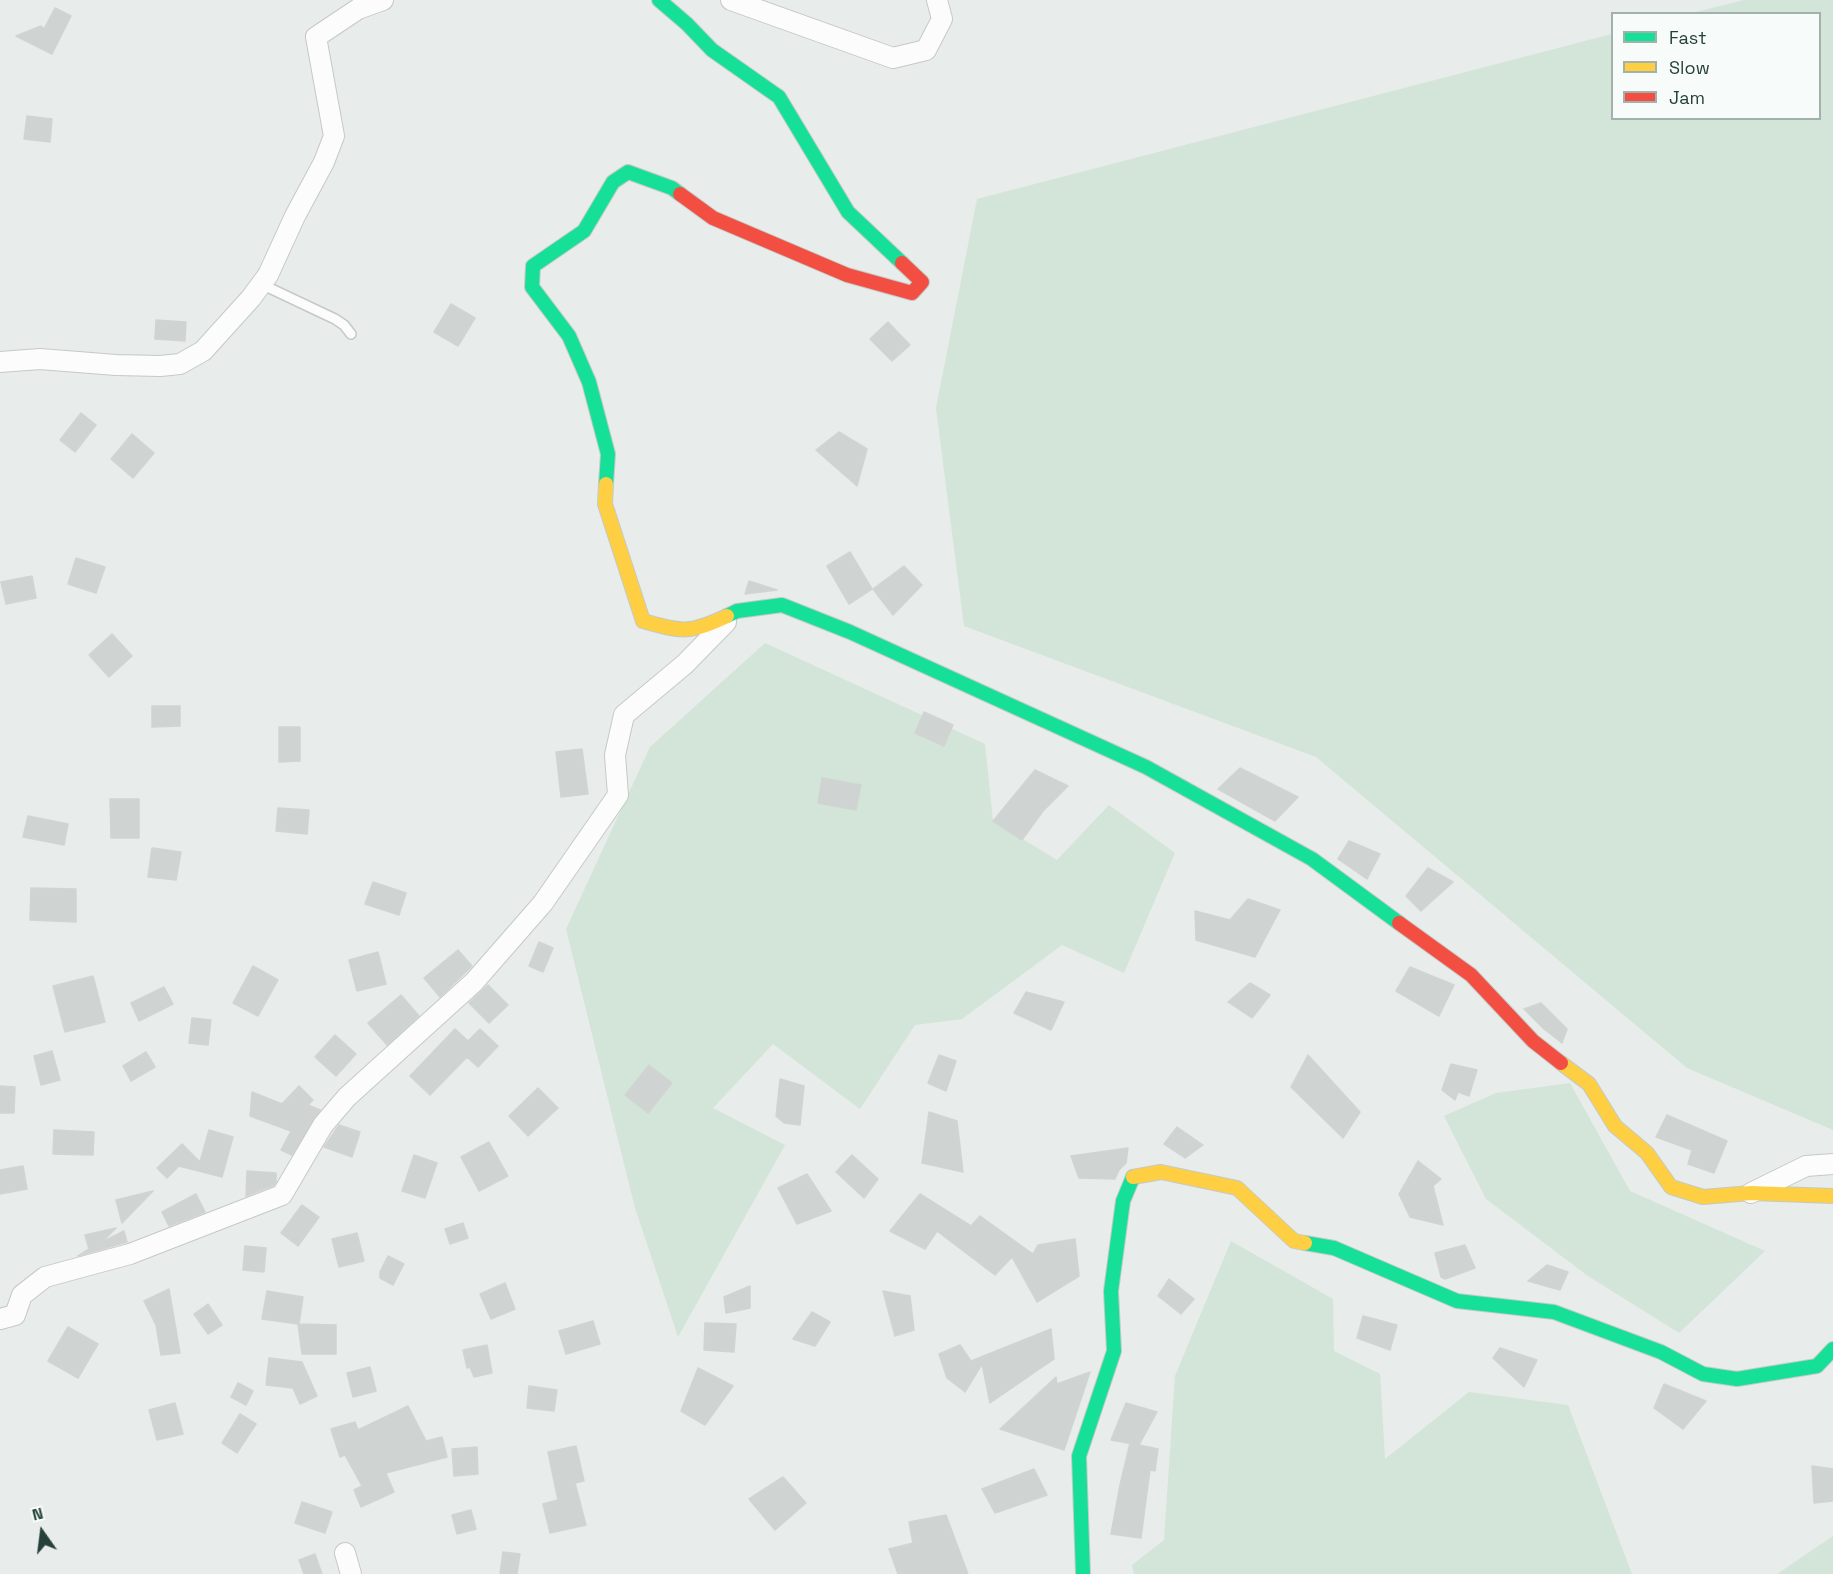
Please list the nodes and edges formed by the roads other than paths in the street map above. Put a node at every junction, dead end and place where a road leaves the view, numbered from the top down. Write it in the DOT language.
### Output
graph roads {
  1 [pos="383,0"];
  2 [pos="659,0"];
  3 [pos="731,0"];
  4 [pos="937,0"];
  5 [pos="261,284"];
  6 [pos="351,334"];
  7 [pos="0,362"];
  8 [pos="737,610"];
  9 [pos="1833,1164"];
  10 [pos="1751,1193"];
  11 [pos="1833,1196"];
  12 [pos="0,1318"];
  13 [pos="1833,1349"];
  14 [pos="345,1553"];
  15 [pos="351,1574"];
  16 [pos="1083,1574"];
  1 -- 5 [label="street"];
  2 -- 8 [label="street"];
  3 -- 4 [label="street"];
  5 -- 6 [label="lane"];
  5 -- 7 [label="street"];
  8 -- 10 [label="street"];
  8 -- 12 [label="street"];
  9 -- 10 [label="street"];
  10 -- 11 [label="street"];
  13 -- 16 [label="street"];
  14 -- 15 [label="street"];
}
